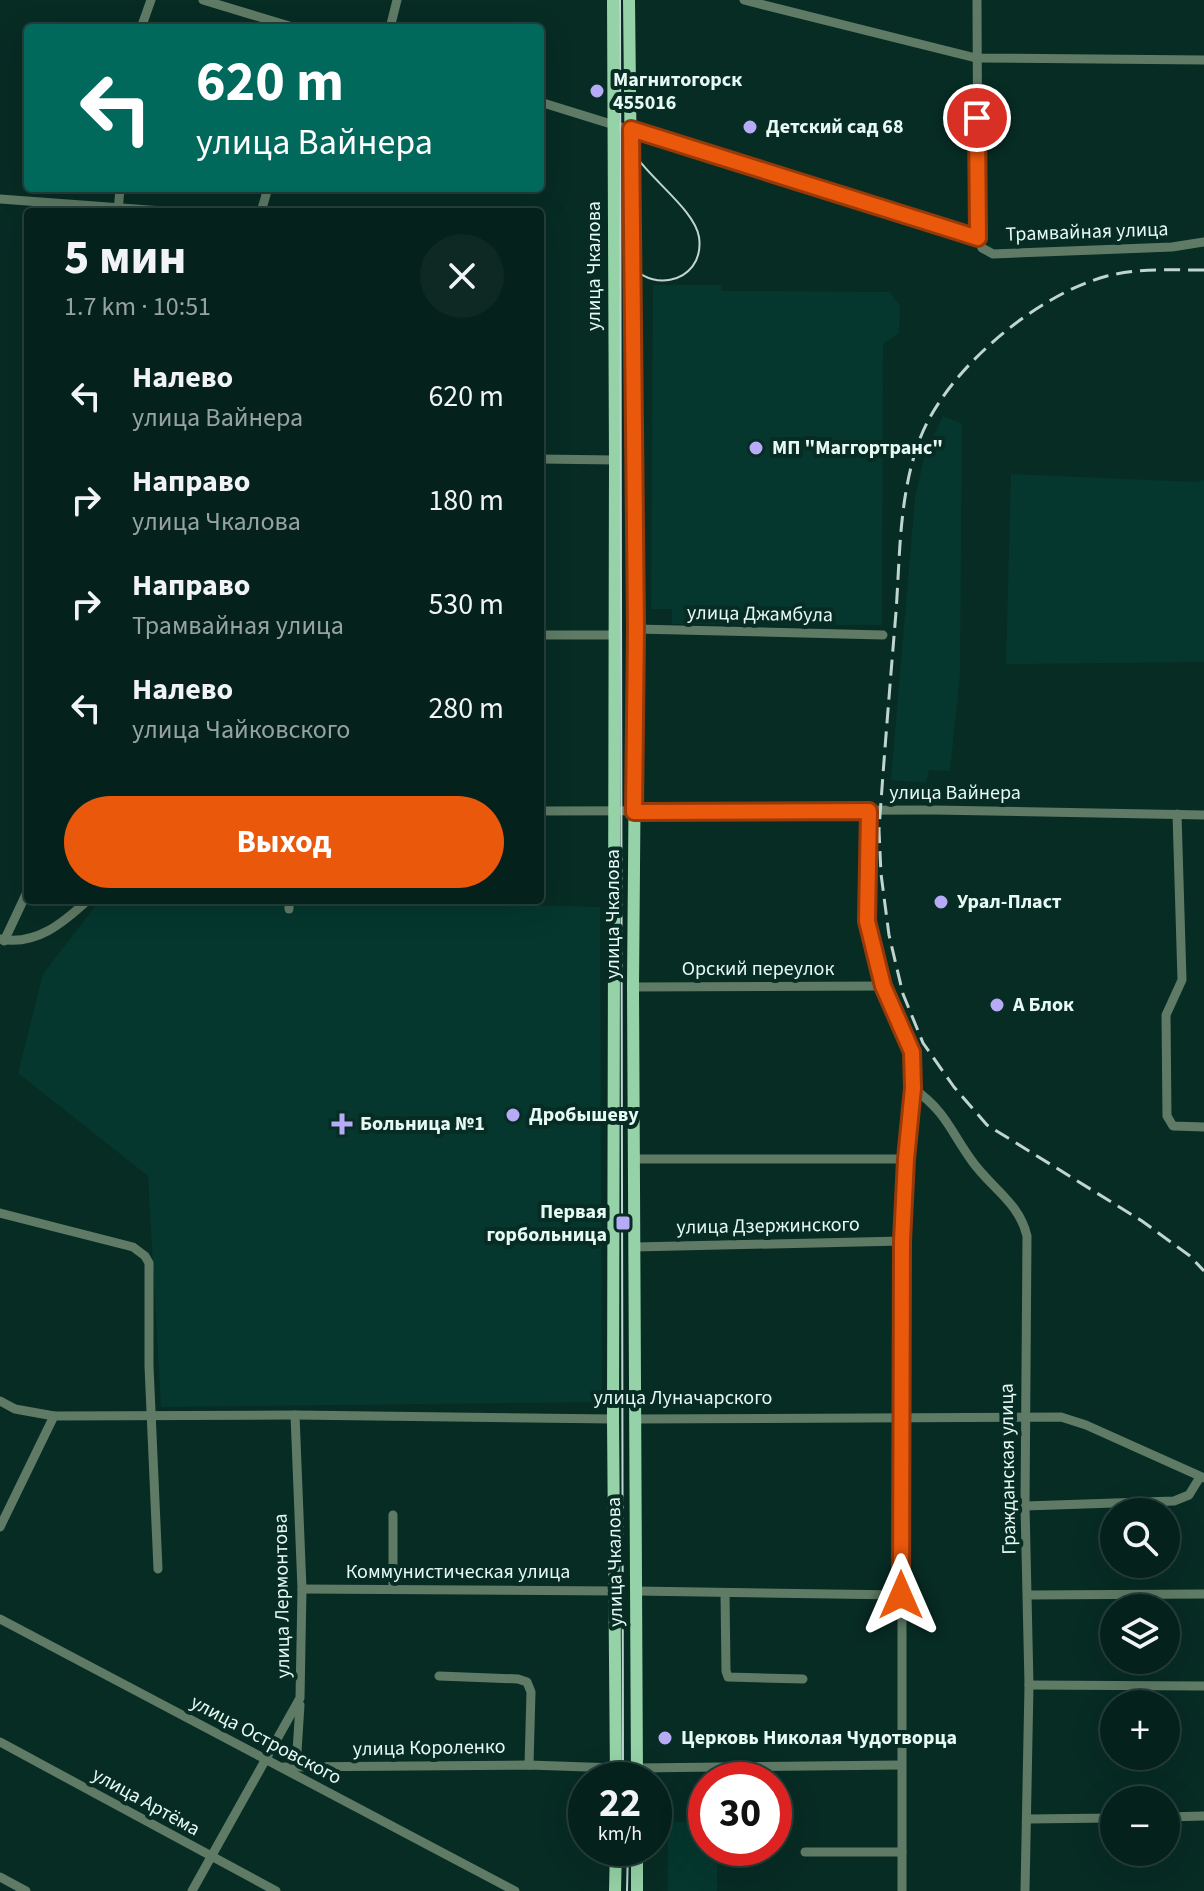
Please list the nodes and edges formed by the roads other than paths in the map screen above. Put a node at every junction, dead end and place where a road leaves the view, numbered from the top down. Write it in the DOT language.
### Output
graph roads {
  1 [pos="151,0"];
  2 [pos="203,0"];
  3 [pos="397,0"];
  4 [pos="613,0"];
  5 [pos="629,0"];
  6 [pos="744,0"];
  7 [pos="977,0"];
  8 [pos="220,2"];
  9 [pos="142,24"];
  10 [pos="284,24"];
  11 [pos="391,24"];
  12 [pos="976,58"];
  13 [pos="1204,60"];
  14 [pos="544,103"];
  15 [pos="613,123"];
  16 [pos="631,129"];
  17 [pos="0,199"];
  18 [pos="97,208"];
  19 [pos="978,238"];
  20 [pos="1204,242"];
  21 [pos="544,459"];
  22 [pos="615,460"];
  23 [pos="636,629"];
  24 [pos="544,635"];
  25 [pos="614,635"];
  26 [pos="883,635"];
  27 [pos="544,811"];
  28 [pos="613,811"];
  29 [pos="869,811"];
  30 [pos="634,812"];
  31 [pos="1177,814"];
  32 [pos="1204,815"];
  33 [pos="24,898"];
  34 [pos="84,904"];
  35 [pos="2,940"];
  36 [pos="883,986"];
  37 [pos="633,987"];
  38 [pos="913,1088"];
  39 [pos="1204,1127"];
  40 [pos="634,1159"];
  41 [pos="906,1159"];
  42 [pos="0,1213"];
  43 [pos="902,1241"];
  44 [pos="635,1247"];
  45 [pos="0,1401"];
  46 [pos="295,1415"];
  47 [pos="1024,1415"];
  48 [pos="54,1416"];
  49 [pos="153,1417"];
  50 [pos="902,1417"];
  51 [pos="613,1419"];
  52 [pos="634,1419"];
  53 [pos="1202,1478"];
  54 [pos="1025,1506"];
  55 [pos="393,1515"];
  56 [pos="0,1527"];
  57 [pos="158,1569"];
  58 [pos="302,1589"];
  59 [pos="393,1589"];
  60 [pos="615,1591"];
  61 [pos="636,1591"];
  62 [pos="725,1593"];
  63 [pos="1204,1594"];
  64 [pos="901,1595"];
  65 [pos="1029,1595"];
  66 [pos="0,1619"];
  67 [pos="439,1676"];
  68 [pos="803,1679"];
  69 [pos="1029,1685"];
  70 [pos="1204,1686"];
  71 [pos="300,1698"];
  72 [pos="0,1742"];
  73 [pos="264,1760"];
  74 [pos="616,1762"];
  75 [pos="637,1762"];
  76 [pos="529,1765"];
  77 [pos="901,1765"];
  78 [pos="281,1767"];
  79 [pos="296,1767"];
  80 [pos="568,1769"];
  81 [pos="672,1773"];
  82 [pos="1204,1816"];
  83 [pos="1180,1817"];
  84 [pos="1100,1818"];
  85 [pos="1028,1819"];
  86 [pos="805,1852"];
  87 [pos="902,1852"];
  88 [pos="210,1857"];
  89 [pos="616,1866"];
  90 [pos="637,1866"];
  91 [pos="0,1877"];
  92 [pos="26,1891"];
  93 [pos="192,1891"];
  94 [pos="276,1891"];
  95 [pos="515,1891"];
  96 [pos="615,1891"];
  97 [pos="637,1891"];
  98 [pos="902,1891"];
  99 [pos="1025,1891"];
  1 -- 9 [label="street"];
  2 -- 8 [label="street"];
  3 -- 11 [label="street"];
  4 -- 15 [label="main road, улица Чкалова"];
  5 -- 16 [label="main road, улица Чкалова"];
  6 -- 12 [label="street"];
  7 -- 12 [label="street"];
  8 -- 10 [label="street"];
  12 -- 13 [label="street"];
  12 -- 19 [label="street"];
  14 -- 15 [label="street, Трамвайная улица"];
  15 -- 16 [label="street, Трамвайная улица"];
  15 -- 22 [label="main road, улица Чкалова"];
  16 -- 19 [label="street, Трамвайная улица"];
  16 -- 23 [label="main road, улица Чкалова"];
  17 -- 18 [label="street"];
  19 -- 20 [label="street, Трамвайная улица"];
  21 -- 22 [label="street"];
  22 -- 25 [label="main road, улица Чкалова"];
  23 -- 26 [label="street, улица Джамбула"];
  23 -- 30 [label="main road, улица Чкалова"];
  24 -- 25 [label="street"];
  25 -- 28 [label="main road, улица Чкалова"];
  27 -- 28 [label="street, улица Вайнера"];
  28 -- 30 [label="street, улица Вайнера"];
  28 -- 51 [label="main road, улица Чкалова"];
  29 -- 30 [label="street, улица Вайнера"];
  29 -- 31 [label="street, улица Вайнера"];
  29 -- 36 [label="street"];
  30 -- 37 [label="main road, улица Чкалова"];
  31 -- 32 [label="street, улица Вайнера"];
  31 -- 39 [label="street"];
  33 -- 35 [label="street"];
  34 -- 35 [label="street"];
  36 -- 37 [label="street, Орский переулок"];
  36 -- 38 [label="street"];
  37 -- 40 [label="main road, улица Чкалова"];
  38 -- 41 [label="street"];
  38 -- 47 [label="street, Гражданская улица"];
  40 -- 41 [label="street"];
  40 -- 44 [label="main road, улица Чкалова"];
  41 -- 43 [label="street"];
  42 -- 49 [label="street"];
  43 -- 44 [label="street, улица Дзержинского"];
  43 -- 50 [label="street"];
  44 -- 52 [label="main road, улица Чкалова"];
  45 -- 48 [label="street, улица Луначарского"];
  46 -- 49 [label="street, улица Луначарского"];
  46 -- 51 [label="street, улица Луначарского"];
  46 -- 58 [label="street, улица Лермонтова"];
  47 -- 50 [label="street, улица Луначарского"];
  47 -- 53 [label="street, улица Луначарского"];
  47 -- 54 [label="street, Гражданская улица"];
  48 -- 49 [label="street, улица Луначарского"];
  48 -- 56 [label="street"];
  49 -- 57 [label="street"];
  50 -- 52 [label="street, улица Луначарского"];
  50 -- 64 [label="street"];
  51 -- 52 [label="main road, улица Луначарского"];
  51 -- 60 [label="main road, улица Чкалова"];
  52 -- 61 [label="main road, улица Чкалова"];
  53 -- 54 [label="street"];
  54 -- 65 [label="street, Гражданская улица"];
  55 -- 59 [label="street"];
  58 -- 59 [label="street, Коммунистическая улица"];
  58 -- 71 [label="street, улица Лермонтова"];
  59 -- 60 [label="street, Коммунистическая улица"];
  60 -- 74 [label="main road, улица Чкалова"];
  61 -- 62 [label="street"];
  61 -- 75 [label="main road, улица Чкалова"];
  62 -- 64 [label="street"];
  62 -- 68 [label="street"];
  63 -- 65 [label="street"];
  64 -- 77 [label="street"];
  65 -- 69 [label="street, Гражданская улица"];
  66 -- 73 [label="street, улица Островского"];
  67 -- 76 [label="street, улица Короленко"];
  69 -- 70 [label="street"];
  69 -- 85 [label="street, Гражданская улица"];
  71 -- 73 [label="street, улица Лермонтова"];
  71 -- 79 [label="street"];
  72 -- 88 [label="street, улица Артёма"];
  73 -- 78 [label="street, улица Островского"];
  73 -- 88 [label="street, улица Лермонтова"];
  76 -- 79 [label="street, улица Короленко"];
  76 -- 80 [label="street, улица Короленко"];
  77 -- 81 [label="street"];
  77 -- 87 [label="street"];
  78 -- 79 [label="street, улица Короленко"];
  78 -- 95 [label="street, улица Островского"];
  82 -- 83 [label="street"];
  84 -- 85 [label="street"];
  85 -- 99 [label="street, Гражданская улица"];
  86 -- 87 [label="street"];
  87 -- 98 [label="street"];
  88 -- 93 [label="street, улица Лермонтова"];
  88 -- 94 [label="street, улица Артёма"];
  89 -- 96 [label="main road"];
  90 -- 97 [label="main road"];
  91 -- 92 [label="street"];
}
